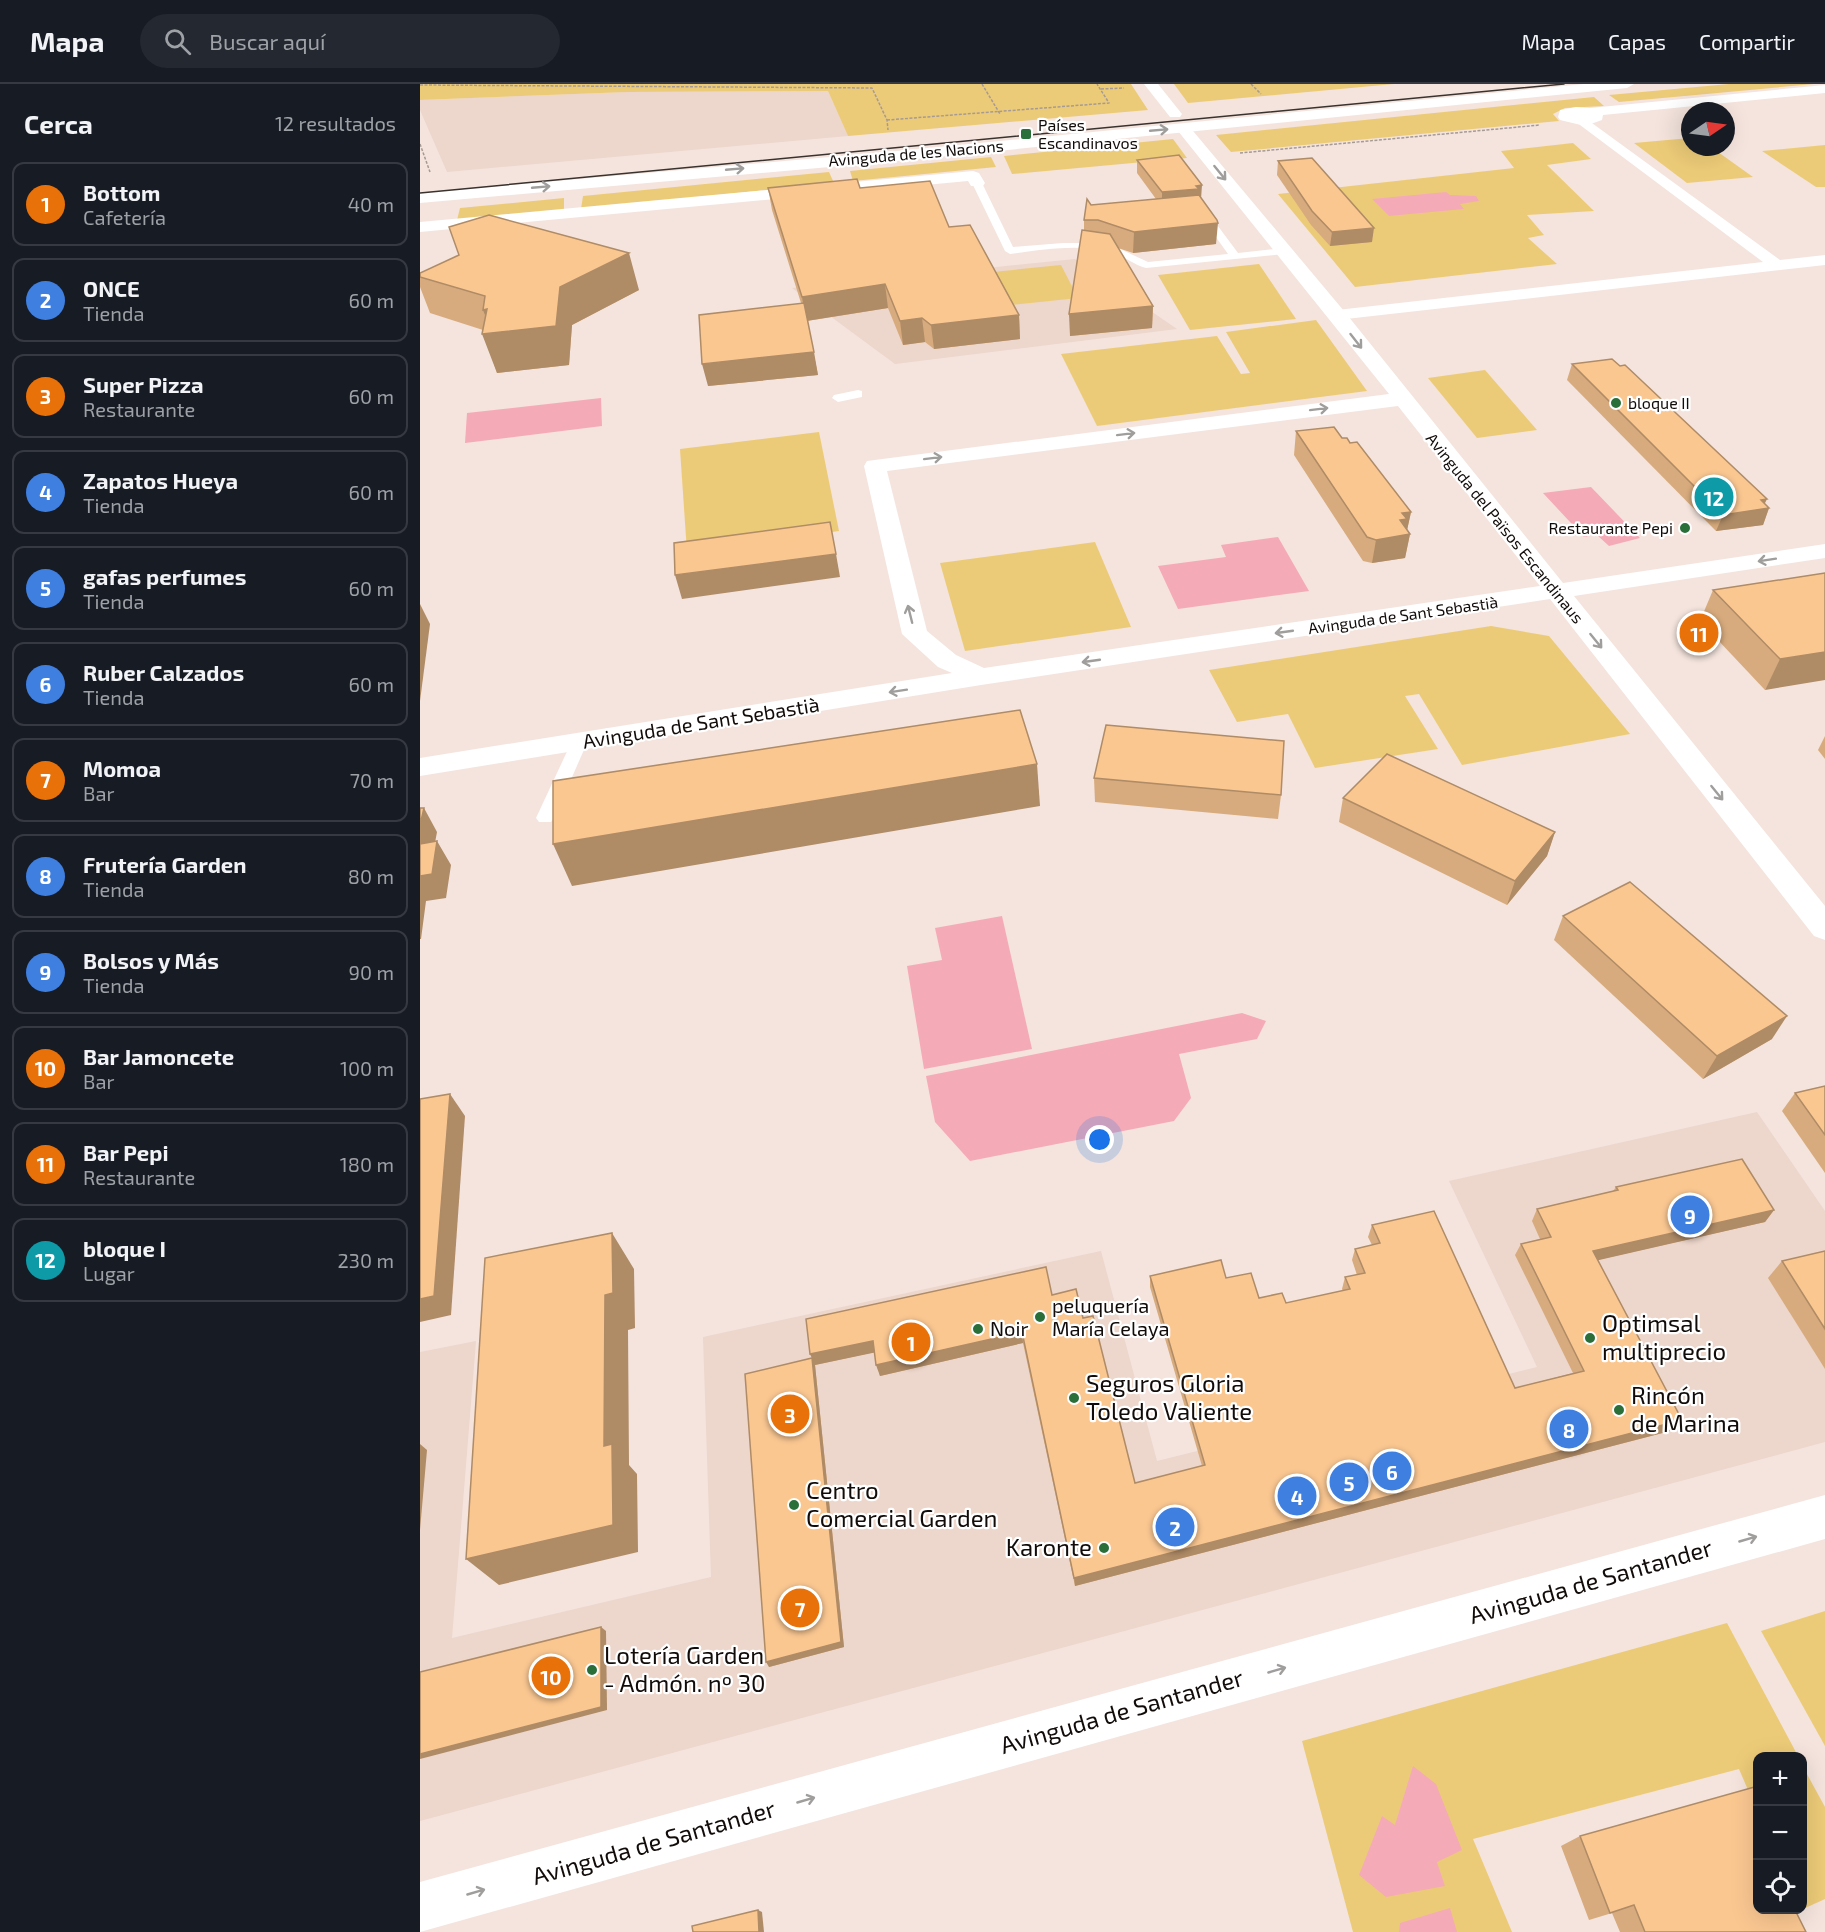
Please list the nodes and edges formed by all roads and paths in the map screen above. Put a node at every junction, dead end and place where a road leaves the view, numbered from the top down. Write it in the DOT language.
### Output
graph roads {
  1 [pos="872,84"];
  2 [pos="982,84"];
  3 [pos="1097,84"];
  4 [pos="1151,84"];
  5 [pos="1251,84"];
  6 [pos="1503,84"];
  7 [pos="1627,84"];
  8 [pos="420,85"];
  9 [pos="1130,87"];
  10 [pos="872,88"];
  11 [pos="1101,89"];
  12 [pos="1825,89"];
  13 [pos="1265,99"];
  14 [pos="999,113"];
  15 [pos="1586,118"];
  16 [pos="1002,119"];
  17 [pos="1179,121"];
  18 [pos="1068,124"];
  19 [pos="846,145"];
  20 [pos="1206,157"];
  21 [pos="977,183"];
  22 [pos="420,186"];
  23 [pos="420,198"];
  24 [pos="1203,212"];
  25 [pos="420,227"];
  26 [pos="1284,251"];
  27 [pos="1235,256"];
  28 [pos="1825,260"];
  29 [pos="1778,266"];
  30 [pos="1336,315"];
  31 [pos="858,394"];
  32 [pos="838,398"];
  33 [pos="1401,399"];
  34 [pos="1825,551"];
  35 [pos="1556,592"];
  36 [pos="981,677"];
  37 [pos="579,743"];
  38 [pos="420,767"];
  39 [pos="545,818"];
  40 [pos="1825,928"];
  41 [pos="1825,1517"];
  42 [pos="420,1908"];
  1 -- 10 [label="path"];
  2 -- 14 [label="path"];
  3 -- 11 [label="path"];
  4 -- 17 [label="street, Avinguda del Països Escandinaus"];
  5 -- 13 [label="path"];
  6 -- 17 [label="street, Avinguda de les Nacions"];
  7 -- 17 [label="street, Avinguda de les Nacions"];
  8 -- 10 [label="path"];
  9 -- 11 [label="path"];
  10 -- 14 [label="path"];
  11 -- 14 [label="path"];
  12 -- 15 [label="street"];
  14 -- 16 [label="path"];
  15 -- 20 [label="path"];
  15 -- 29 [label="street"];
  17 -- 18 [label="street, Avinguda de les Nacions"];
  17 -- 20 [label="street, Avinguda del Països Escandinaus"];
  23 -- 17 [label="street, Avinguda de les Nacions, one-way"];
  19 -- 22 [label="street, Avinguda de les Nacions"];
  20 -- 26 [label="street, Avinguda del Països Escandinaus, one-way"];
  21 -- 25 [label="street, Avinguda de les Nacions"];
  21 -- 27 [label="lane"];
  24 -- 27 [label="lane"];
  26 -- 27 [label="lane"];
  26 -- 30 [label="street, Avinguda del Països Escandinaus"];
  28 -- 29 [label="street"];
  29 -- 30 [label="street"];
  30 -- 33 [label="street, Avinguda del Països Escandinaus, one-way"];
  31 -- 32 [label="lane"];
  33 -- 35 [label="street, Avinguda del Països Escandinaus"];
  36 -- 33 [label="street, one-way"];
  34 -- 35 [label="street, Avinguda de Sant Sebastià, one-way"];
  35 -- 36 [label="street, Avinguda de Sant Sebastià, one-way"];
  35 -- 40 [label="street, Avinguda del Països Escandinaus, one-way"];
  36 -- 37 [label="street, Avinguda de Sant Sebastià, one-way"];
  37 -- 38 [label="street, Avinguda de Sant Sebastià"];
  37 -- 39 [label="lane"];
  42 -- 41 [label="street, Avinguda de Santander, one-way"];
}
